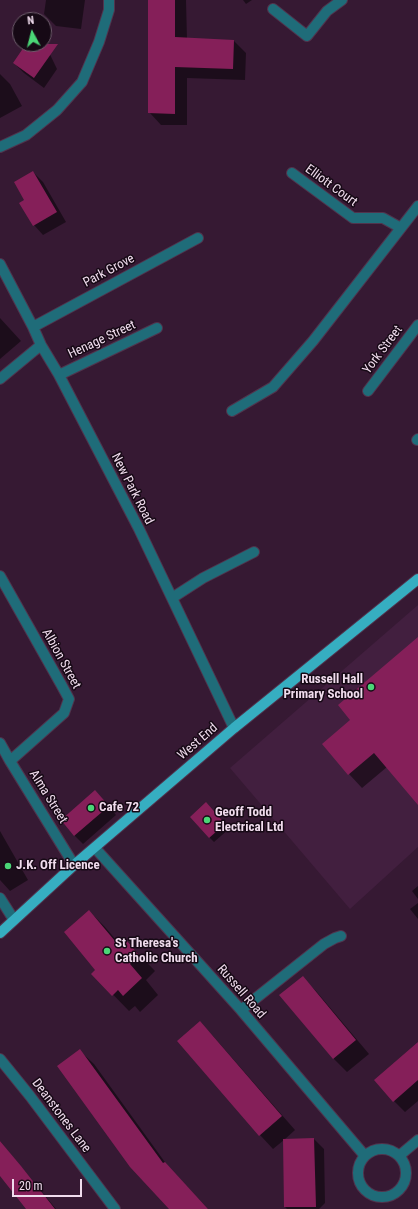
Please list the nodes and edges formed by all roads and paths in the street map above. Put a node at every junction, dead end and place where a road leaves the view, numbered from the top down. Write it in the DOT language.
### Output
graph roads {
  1 [pos="109,0"];
  2 [pos="342,0"];
  3 [pos="273,9"];
  4 [pos="0,147"];
  5 [pos="292,173"];
  6 [pos="418,206"];
  7 [pos="401,228"];
  8 [pos="198,238"];
  9 [pos="0,264"];
  10 [pos="418,325"];
  11 [pos="33,327"];
  12 [pos="157,328"];
  13 [pos="41,345"];
  14 [pos="59,375"];
  15 [pos="0,379"];
  16 [pos="368,391"];
  17 [pos="232,411"];
  18 [pos="254,552"];
  19 [pos="0,576"];
  20 [pos="418,579"];
  21 [pos="172,598"];
  22 [pos="234,728"];
  23 [pos="0,743"];
  24 [pos="10,761"];
  25 [pos="95,848"];
  26 [pos="74,865"];
  27 [pos="0,898"];
  28 [pos="14,920"];
  29 [pos="0,933"];
  30 [pos="341,936"];
  31 [pos="241,1010"];
  32 [pos="0,1059"];
  33 [pos="418,1140"];
  34 [pos="365,1156"];
  35 [pos="399,1156"];
  36 [pos="115,1209"];
  1 -- 4 [label="street"];
  2 -- 3 [label="street"];
  5 -- 7 [label="street, Elliott Court"];
  6 -- 7 [label="street"];
  7 -- 17 [label="street"];
  8 -- 11 [label="street, Park Grove"];
  9 -- 11 [label="street, New Park Road"];
  10 -- 16 [label="street, York Street"];
  11 -- 13 [label="street, New Park Road"];
  12 -- 14 [label="street, Henage Street"];
  13 -- 14 [label="street, New Park Road"];
  13 -- 15 [label="street"];
  14 -- 21 [label="street, New Park Road"];
  18 -- 21 [label="street"];
  19 -- 24 [label="street, Albion Street"];
  20 -- 22 [label="main road, West End"];
  21 -- 22 [label="street, New Park Road"];
  22 -- 25 [label="main road, West End"];
  23 -- 24 [label="street, Alma Street"];
  24 -- 26 [label="street, Alma Street"];
  25 -- 26 [label="main road, West End"];
  25 -- 31 [label="street, Russell Road"];
  26 -- 28 [label="main road, West End"];
  27 -- 28 [label="street"];
  28 -- 29 [label="main road, West End"];
  30 -- 31 [label="street"];
  31 -- 34 [label="street, Russell Road"];
  32 -- 36 [label="street, Deanstones Lane"];
  33 -- 35 [label="street"];
  34 -- 35 [label="street"];
  34 -- 35 [label="street"];
}
